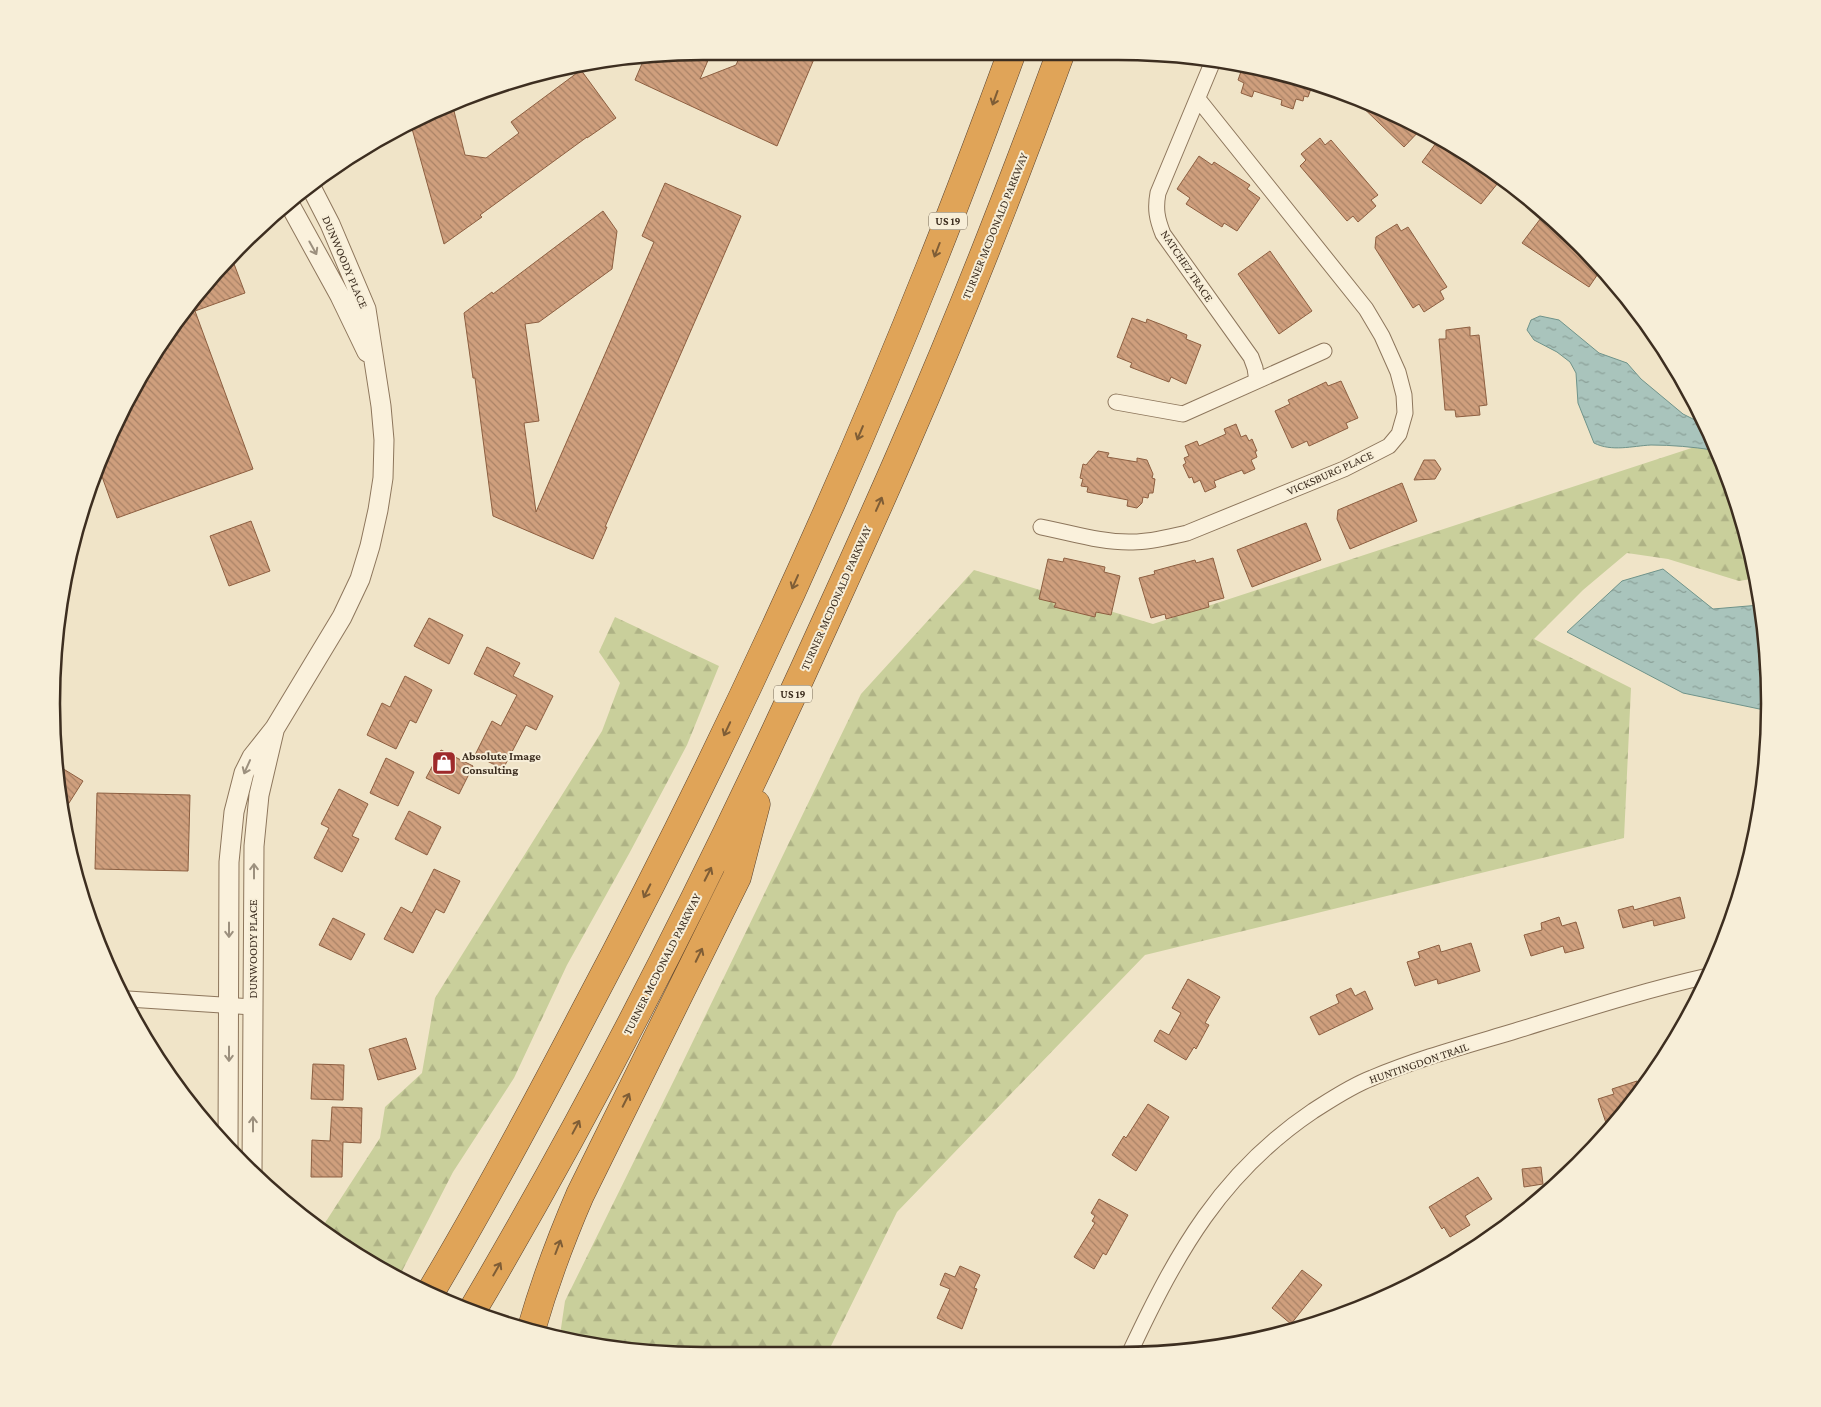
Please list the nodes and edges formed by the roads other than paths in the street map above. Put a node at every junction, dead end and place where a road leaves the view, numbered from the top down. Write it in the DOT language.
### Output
graph roads {
  1 [pos="1009,60"];
  2 [pos="1058,60"];
  3 [pos="1212,68"];
  4 [pos="1198,100"];
  5 [pos="313,192"];
  6 [pos="292,209"];
  7 [pos="1324,351"];
  8 [pos="374,366"];
  9 [pos="1257,381"];
  10 [pos="1116,402"];
  11 [pos="1041,527"];
  12 [pos="275,728"];
  13 [pos="772,740"];
  14 [pos="1699,978"];
  15 [pos="132,999"];
  16 [pos="229,1006"];
  17 [pos="253,1007"];
  18 [pos="228,1137"];
  19 [pos="252,1163"];
  20 [pos="433,1287"];
  21 [pos="475,1305"];
  22 [pos="533,1324"];
  23 [pos="1133,1347"];
  1 -- 20 [label="highway, US 19, one-way"];
  13 -- 2 [label="highway, TURNER MCDONALD PARKWAY / US 19, one-way"];
  3 -- 4 [label="street, NATCHEZ TRACE"];
  4 -- 9 [label="street, NATCHEZ TRACE"];
  4 -- 11 [label="street, VICKSBURG PLACE"];
  5 -- 8 [label="street, DUNWOODY PLACE"];
  6 -- 8 [label="street, DUNWOODY PLACE, one-way"];
  7 -- 9 [label="street"];
  8 -- 12 [label="street, DUNWOODY PLACE"];
  9 -- 10 [label="street"];
  12 -- 16 [label="street, DUNWOODY PLACE, one-way"];
  17 -- 12 [label="street, DUNWOODY PLACE, one-way"];
  21 -- 13 [label="highway, TURNER MCDONALD PARKWAY / US 19, one-way"];
  22 -- 13 [label="highway, one-way"];
  14 -- 23 [label="street, HUNTINGDON TRAIL"];
  15 -- 16 [label="street"];
  16 -- 17 [label="street"];
  16 -- 18 [label="street, DUNWOODY PLACE, one-way"];
  19 -- 17 [label="street, DUNWOODY PLACE, one-way"];
}
